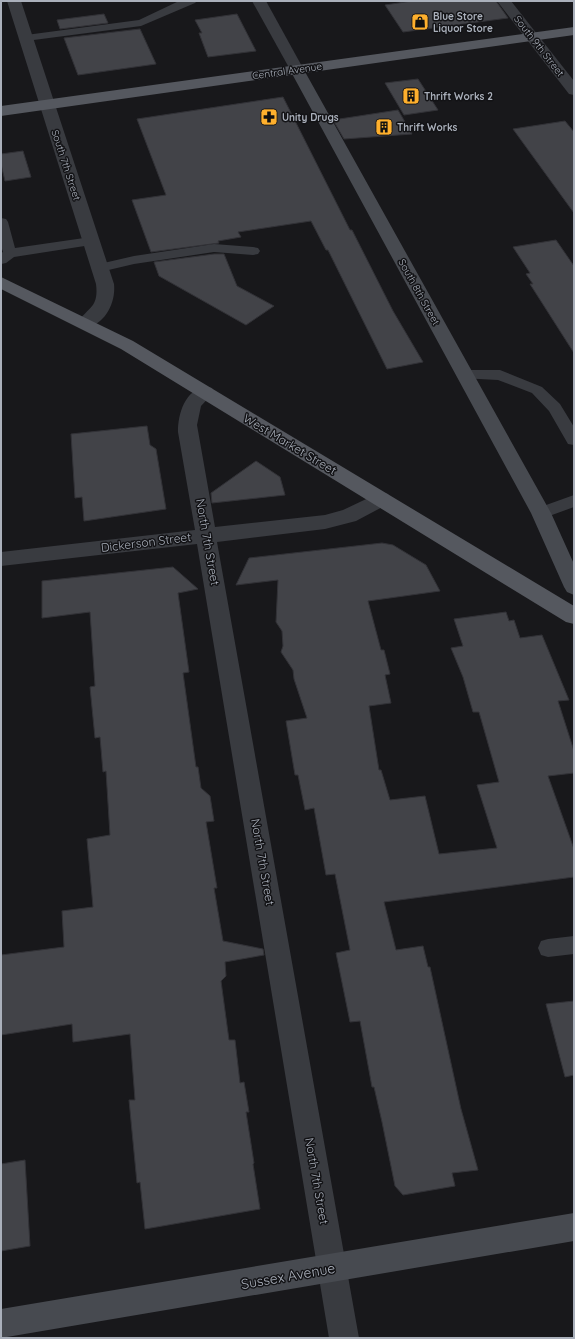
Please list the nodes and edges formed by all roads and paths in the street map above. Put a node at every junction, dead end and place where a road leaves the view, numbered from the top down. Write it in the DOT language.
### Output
graph roads {
  1 [pos="14,1"];
  2 [pos="191,1"];
  3 [pos="258,1"];
  4 [pos="504,1"];
  5 [pos="574,31"];
  6 [pos="531,37"];
  7 [pos="26,38"];
  8 [pos="297,70"];
  9 [pos="574,91"];
  10 [pos="47,104"];
  11 [pos="1,111"];
  12 [pos="1,222"];
  13 [pos="91,241"];
  14 [pos="253,251"];
  15 [pos="6,256"];
  16 [pos="100,268"];
  17 [pos="1,282"];
  18 [pos="86,323"];
  19 [pos="465,375"];
  20 [pos="205,392"];
  21 [pos="574,440"];
  22 [pos="381,499"];
  23 [pos="574,501"];
  24 [pos="541,513"];
  25 [pos="207,535"];
  26 [pos="1,559"];
  27 [pos="574,587"];
  28 [pos="574,616"];
  29 [pos="574,944"];
  30 [pos="548,948"];
  31 [pos="574,1227"];
  32 [pos="332,1269"];
  33 [pos="1,1324"];
  34 [pos="344,1338"];
  1 -- 7 [label="street, South 7th Street"];
  2 -- 7 [label="lane"];
  3 -- 8 [label="street, South 8th Street"];
  4 -- 6 [label="street, South 9th Street"];
  5 -- 6 [label="main road, Central Avenue"];
  6 -- 8 [label="main road, Central Avenue"];
  6 -- 9 [label="street, South 9th Street"];
  7 -- 10 [label="street, South 7th Street"];
  8 -- 10 [label="main road, Central Avenue"];
  8 -- 19 [label="street, South 8th Street"];
  10 -- 11 [label="main road, Central Avenue"];
  10 -- 13 [label="street, South 7th Street"];
  12 -- 15 [label="lane"];
  13 -- 15 [label="lane"];
  13 -- 16 [label="street, South 7th Street"];
  14 -- 16 [label="lane"];
  16 -- 18 [label="street, South 7th Street"];
  17 -- 18 [label="main road, West Market Street"];
  18 -- 20 [label="main road, West Market Street"];
  19 -- 21 [label="lane"];
  19 -- 24 [label="street, South 8th Street"];
  20 -- 22 [label="main road, West Market Street"];
  20 -- 25 [label="street, North 7th Street"];
  22 -- 25 [label="street, Dickerson Street"];
  22 -- 28 [label="main road, West Market Street"];
  23 -- 24 [label="lane"];
  24 -- 27 [label="street, South 8th Street"];
  25 -- 26 [label="street, Dickerson Street"];
  25 -- 32 [label="street, North 7th Street"];
  29 -- 30 [label="lane"];
  31 -- 32 [label="street, Sussex Avenue"];
  32 -- 33 [label="street, Sussex Avenue"];
  32 -- 34 [label="street, North 7th Street"];
}
